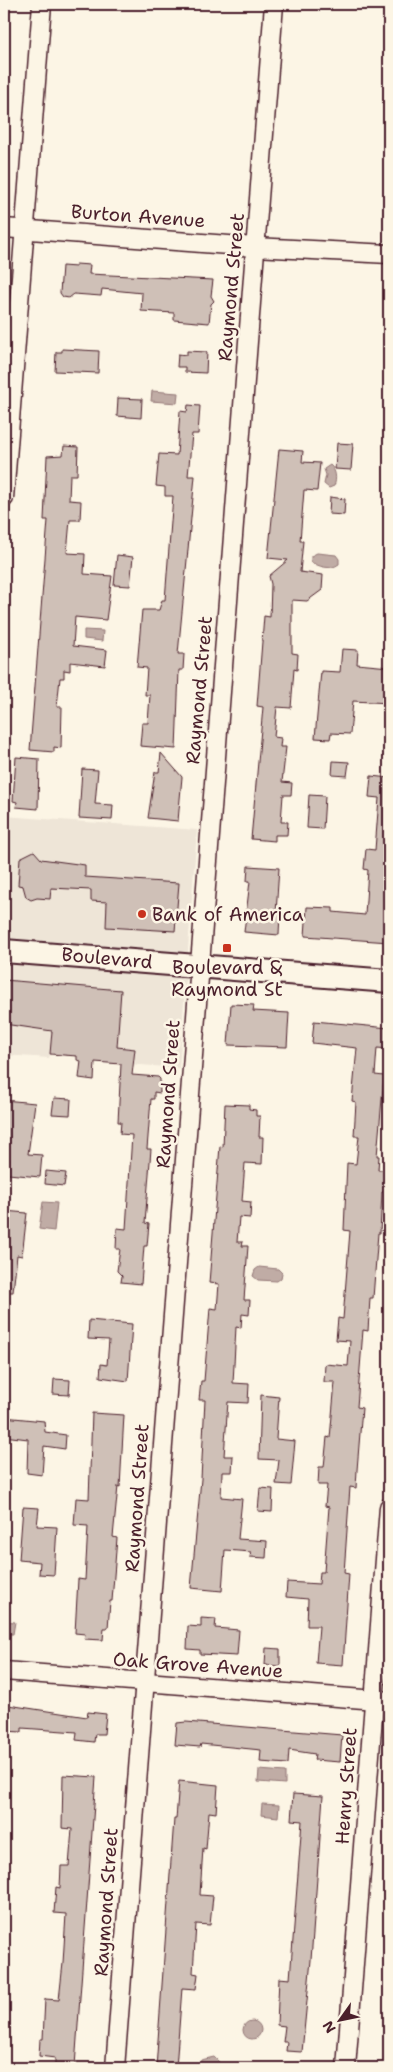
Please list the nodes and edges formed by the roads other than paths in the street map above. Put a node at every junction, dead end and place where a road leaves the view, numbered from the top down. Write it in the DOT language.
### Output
graph roads {
  1 [pos="42,4"];
  2 [pos="274,4"];
  3 [pos="4,228"];
  4 [pos="25,229"];
  5 [pos="255,247"];
  6 [pos="389,254"];
  7 [pos="4,498"];
  8 [pos="4,951"];
  9 [pos="200,965"];
  10 [pos="389,981"];
  11 [pos="389,1507"];
  12 [pos="4,1671"];
  13 [pos="144,1682"];
  14 [pos="382,1701"];
  15 [pos="115,2068"];
  16 [pos="346,2068"];
  1 -- 4 [label="street"];
  2 -- 5 [label="street, Raymond Street"];
  3 -- 4 [label="street, Burton Avenue"];
  4 -- 5 [label="street, Burton Avenue"];
  4 -- 7 [label="street"];
  5 -- 6 [label="street, Burton Avenue"];
  5 -- 9 [label="street, Raymond Street"];
  8 -- 9 [label="street, Boulevard"];
  9 -- 10 [label="street, Boulevard"];
  9 -- 13 [label="street, Raymond Street"];
  11 -- 14 [label="street, Henry Street"];
  12 -- 13 [label="street, Oak Grove Avenue"];
  13 -- 14 [label="street, Oak Grove Avenue"];
  13 -- 15 [label="street, Raymond Street"];
  14 -- 16 [label="street, Henry Street"];
}
